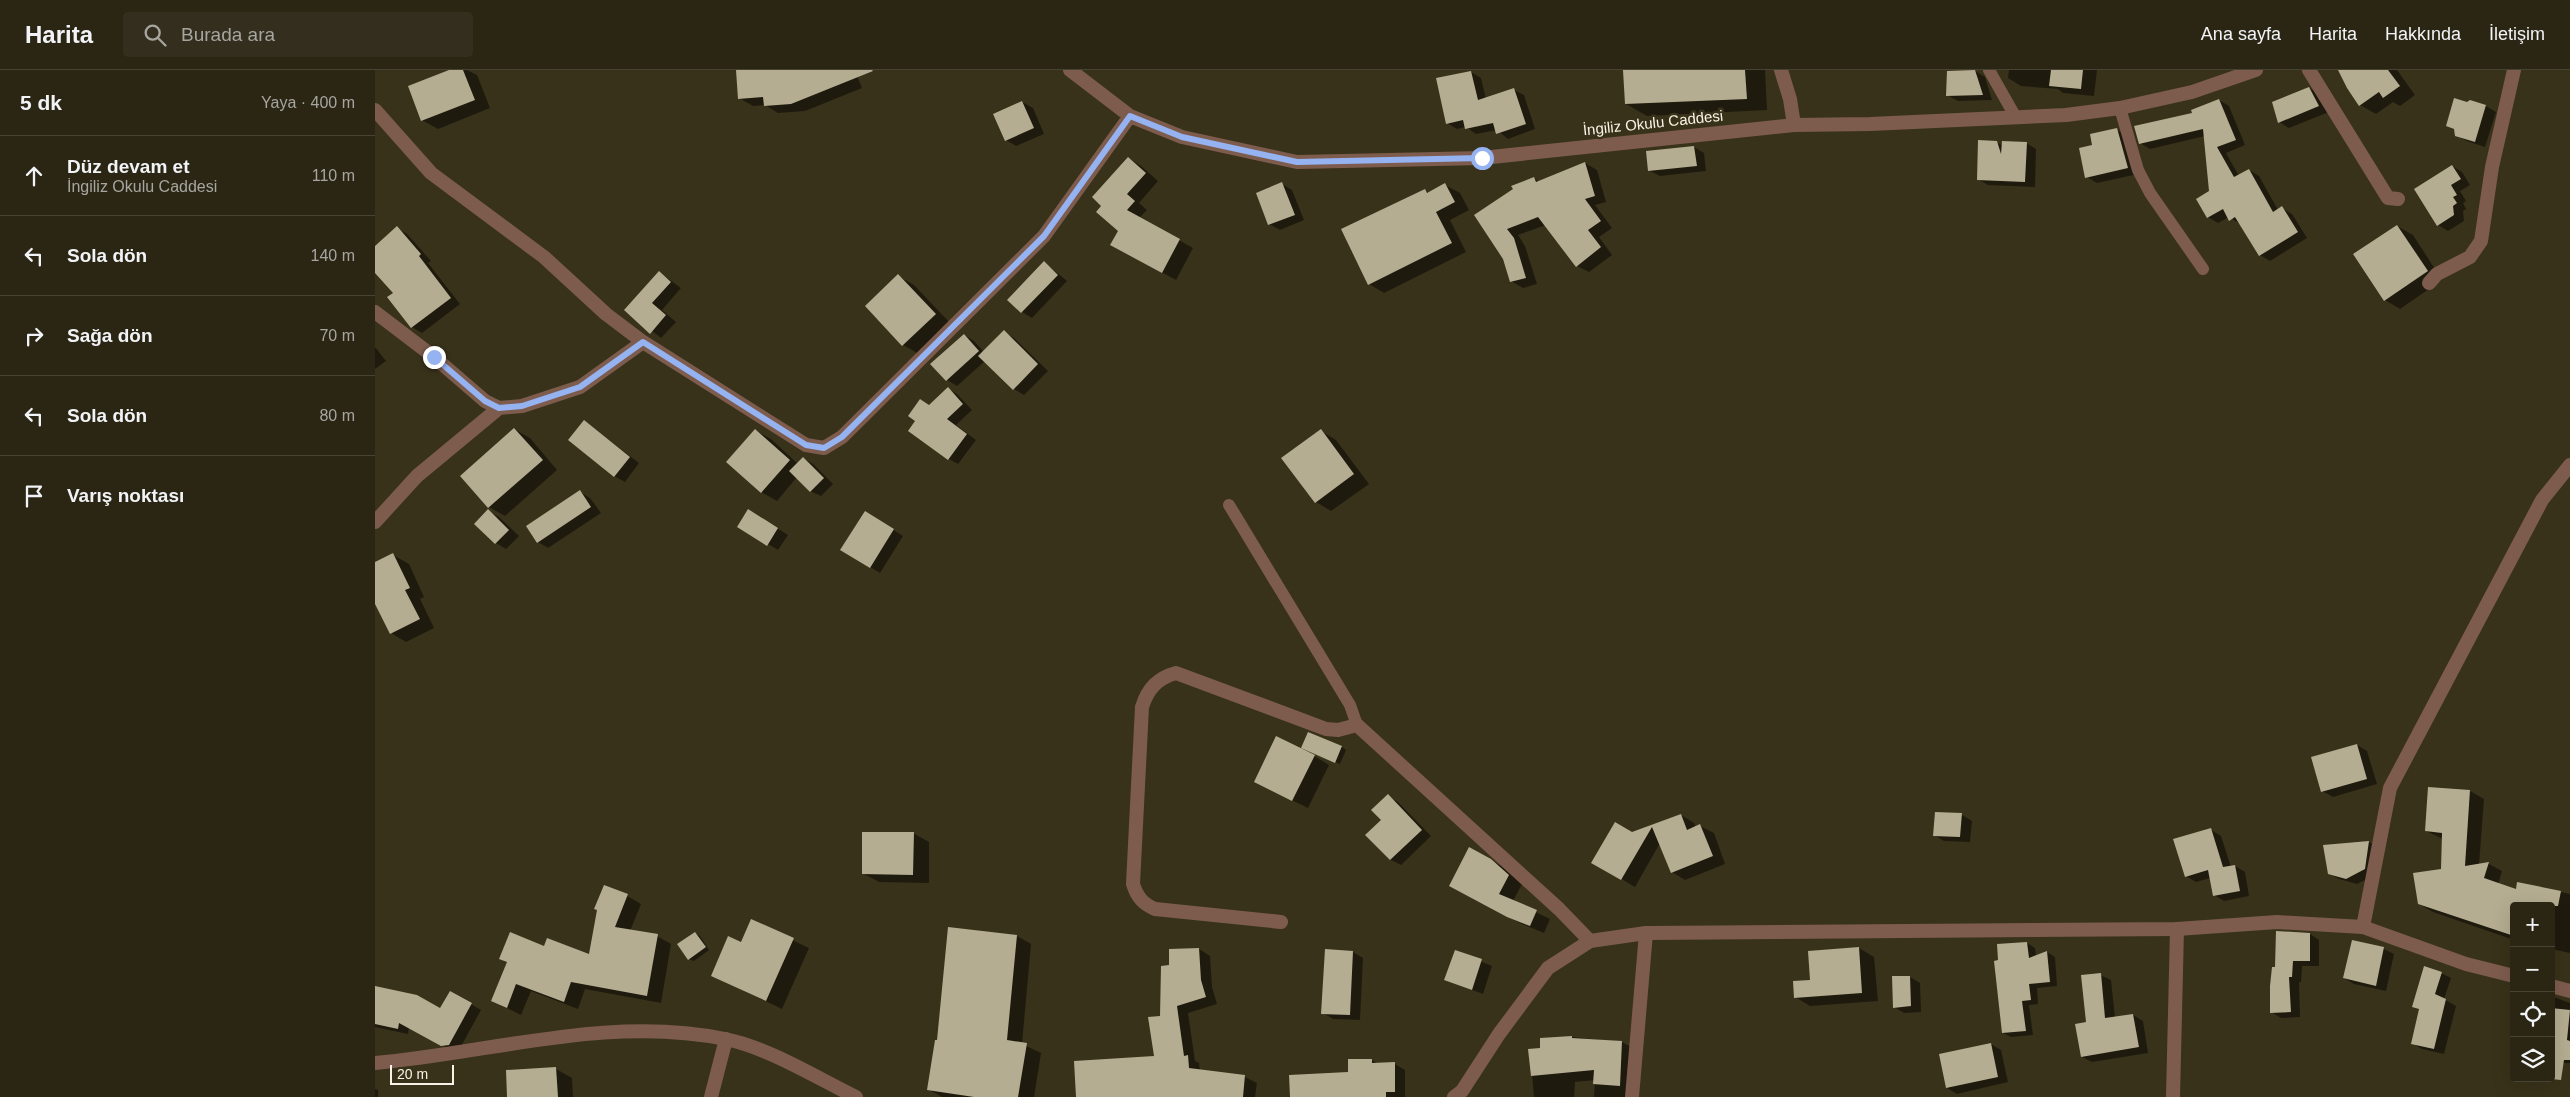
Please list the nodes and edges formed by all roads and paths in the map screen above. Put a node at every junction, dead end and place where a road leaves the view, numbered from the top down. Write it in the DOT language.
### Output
graph roads {
  1 [pos="1070,70"];
  2 [pos="1781,70"];
  3 [pos="1989,70"];
  4 [pos="2256,70"];
  5 [pos="2309,70"];
  6 [pos="2514,70"];
  7 [pos="2121,108"];
  8 [pos="375,110"];
  9 [pos="1130,116"];
  10 [pos="2015,116"];
  11 [pos="1794,125"];
  12 [pos="2398,199"];
  13 [pos="2203,269"];
  14 [pos="2429,283"];
  15 [pos="375,312"];
  16 [pos="643,342"];
  17 [pos="499,408"];
  18 [pos="2570,465"];
  19 [pos="1229,505"];
  20 [pos="375,522"];
  21 [pos="1357,725"];
  22 [pos="1281,922"];
  23 [pos="2363,928"];
  24 [pos="2177,929"];
  25 [pos="1646,933"];
  26 [pos="1590,941"];
  27 [pos="2510,975"];
  28 [pos="2555,987"];
  29 [pos="2570,991"];
  30 [pos="726,1039"];
  31 [pos="375,1063"];
  32 [pos="711,1097"];
  33 [pos="857,1097"];
  34 [pos="1454,1097"];
  35 [pos="1632,1097"];
  36 [pos="2173,1097"];
  1 -- 9 [label="street, İngiliz Okulu Caddesi"];
  2 -- 11 [label="street"];
  3 -- 10 [label="lane"];
  4 -- 7 [label="street, İngiliz Okulu Caddesi"];
  5 -- 12 [label="street"];
  6 -- 14 [label="street"];
  7 -- 10 [label="street, İngiliz Okulu Caddesi"];
  7 -- 13 [label="lane"];
  8 -- 16 [label="street"];
  9 -- 11 [label="street, İngiliz Okulu Caddesi"];
  9 -- 16 [label="street"];
  10 -- 11 [label="street, İngiliz Okulu Caddesi"];
  15 -- 17 [label="street"];
  16 -- 17 [label="street"];
  17 -- 20 [label="street"];
  18 -- 23 [label="street"];
  19 -- 21 [label="lane"];
  21 -- 22 [label="street"];
  21 -- 26 [label="street"];
  23 -- 24 [label="street"];
  23 -- 27 [label="street"];
  24 -- 25 [label="street"];
  24 -- 36 [label="street"];
  25 -- 26 [label="street"];
  25 -- 35 [label="street"];
  26 -- 34 [label="street"];
  28 -- 29 [label="street"];
  30 -- 31 [label="street"];
  30 -- 32 [label="street"];
  30 -- 33 [label="street"];
}
